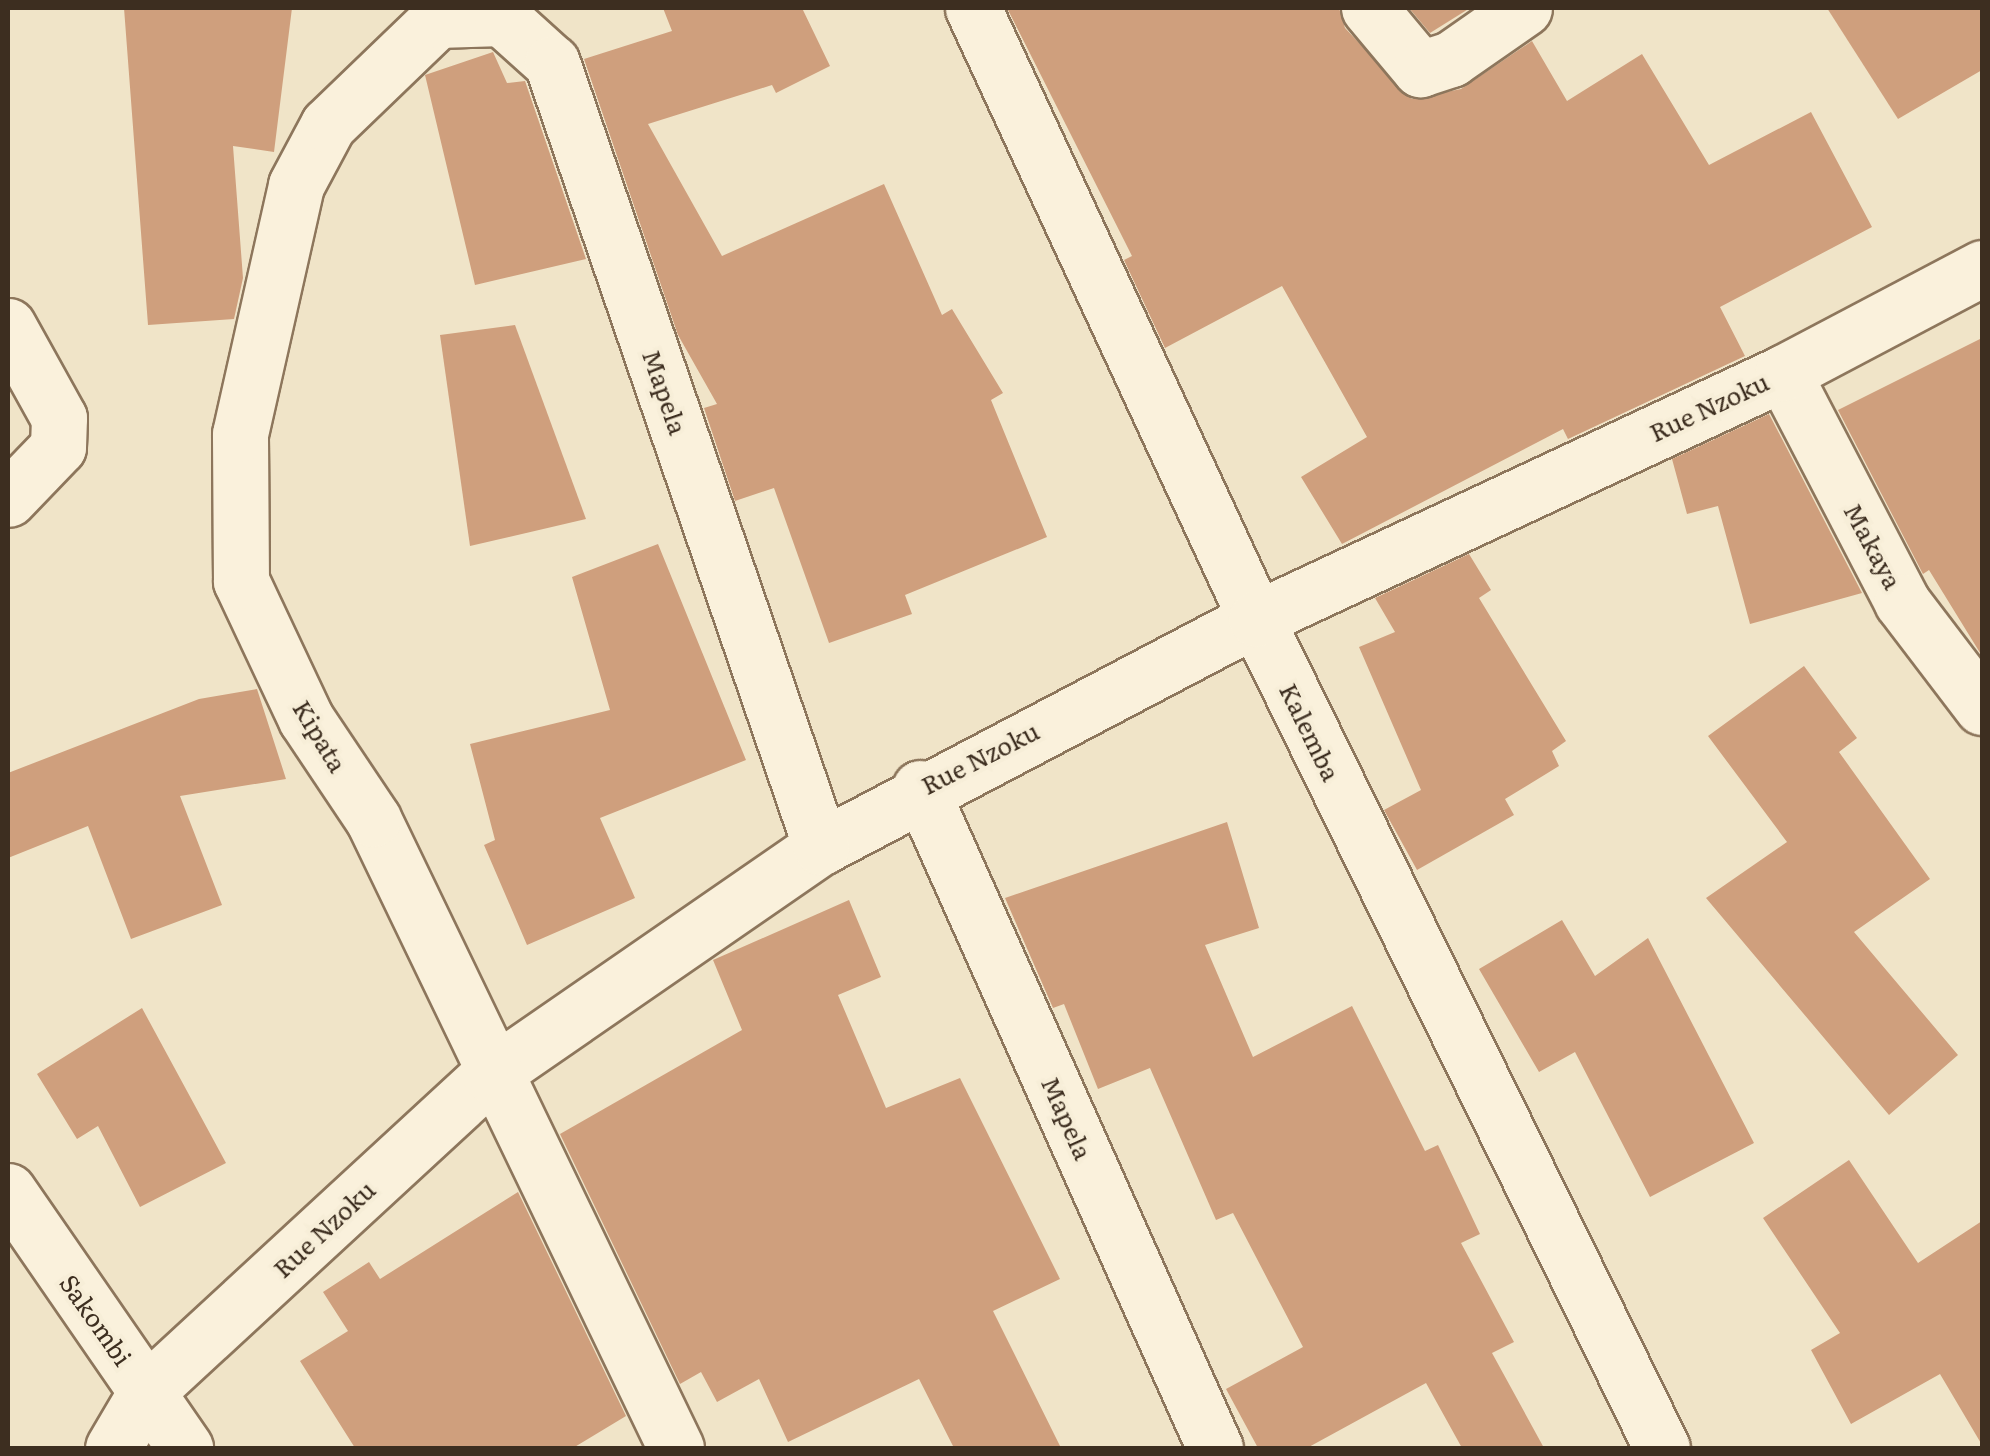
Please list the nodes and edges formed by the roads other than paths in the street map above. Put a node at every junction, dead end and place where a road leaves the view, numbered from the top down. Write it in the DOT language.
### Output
graph roads {
  1 [pos="973,8"];
  2 [pos="1369,8"];
  3 [pos="1524,8"];
  4 [pos="437,20"];
  5 [pos="1982,268"];
  6 [pos="8,326"];
  7 [pos="1783,372"];
  8 [pos="8,500"];
  9 [pos="1256,619"];
  10 [pos="1982,707"];
  11 [pos="920,788"];
  12 [pos="820,847"];
  13 [pos="490,1075"];
  14 [pos="8,1190"];
  15 [pos="146,1392"];
  16 [pos="112,1448"];
  17 [pos="185,1448"];
  18 [pos="676,1448"];
  19 [pos="1215,1448"];
  20 [pos="1662,1448"];
  1 -- 9 [label="street, Kalemba"];
  2 -- 3 [label="street"];
  4 -- 12 [label="street, Mapela"];
  4 -- 13 [label="street, Kipata"];
  5 -- 7 [label="street, Rue Nzoku"];
  6 -- 8 [label="street"];
  7 -- 9 [label="street, Rue Nzoku"];
  7 -- 10 [label="street, Makaya"];
  9 -- 11 [label="street, Rue Nzoku"];
  9 -- 20 [label="street, Kalemba"];
  11 -- 12 [label="street, Rue Nzoku"];
  11 -- 19 [label="street, Mapela"];
  12 -- 13 [label="street, Rue Nzoku"];
  13 -- 15 [label="street, Rue Nzoku"];
  13 -- 18 [label="street, Kipata"];
  14 -- 15 [label="street, Sakombi"];
  15 -- 16 [label="street, Rue Nzoku"];
  15 -- 17 [label="street, Sakombi"];
}
